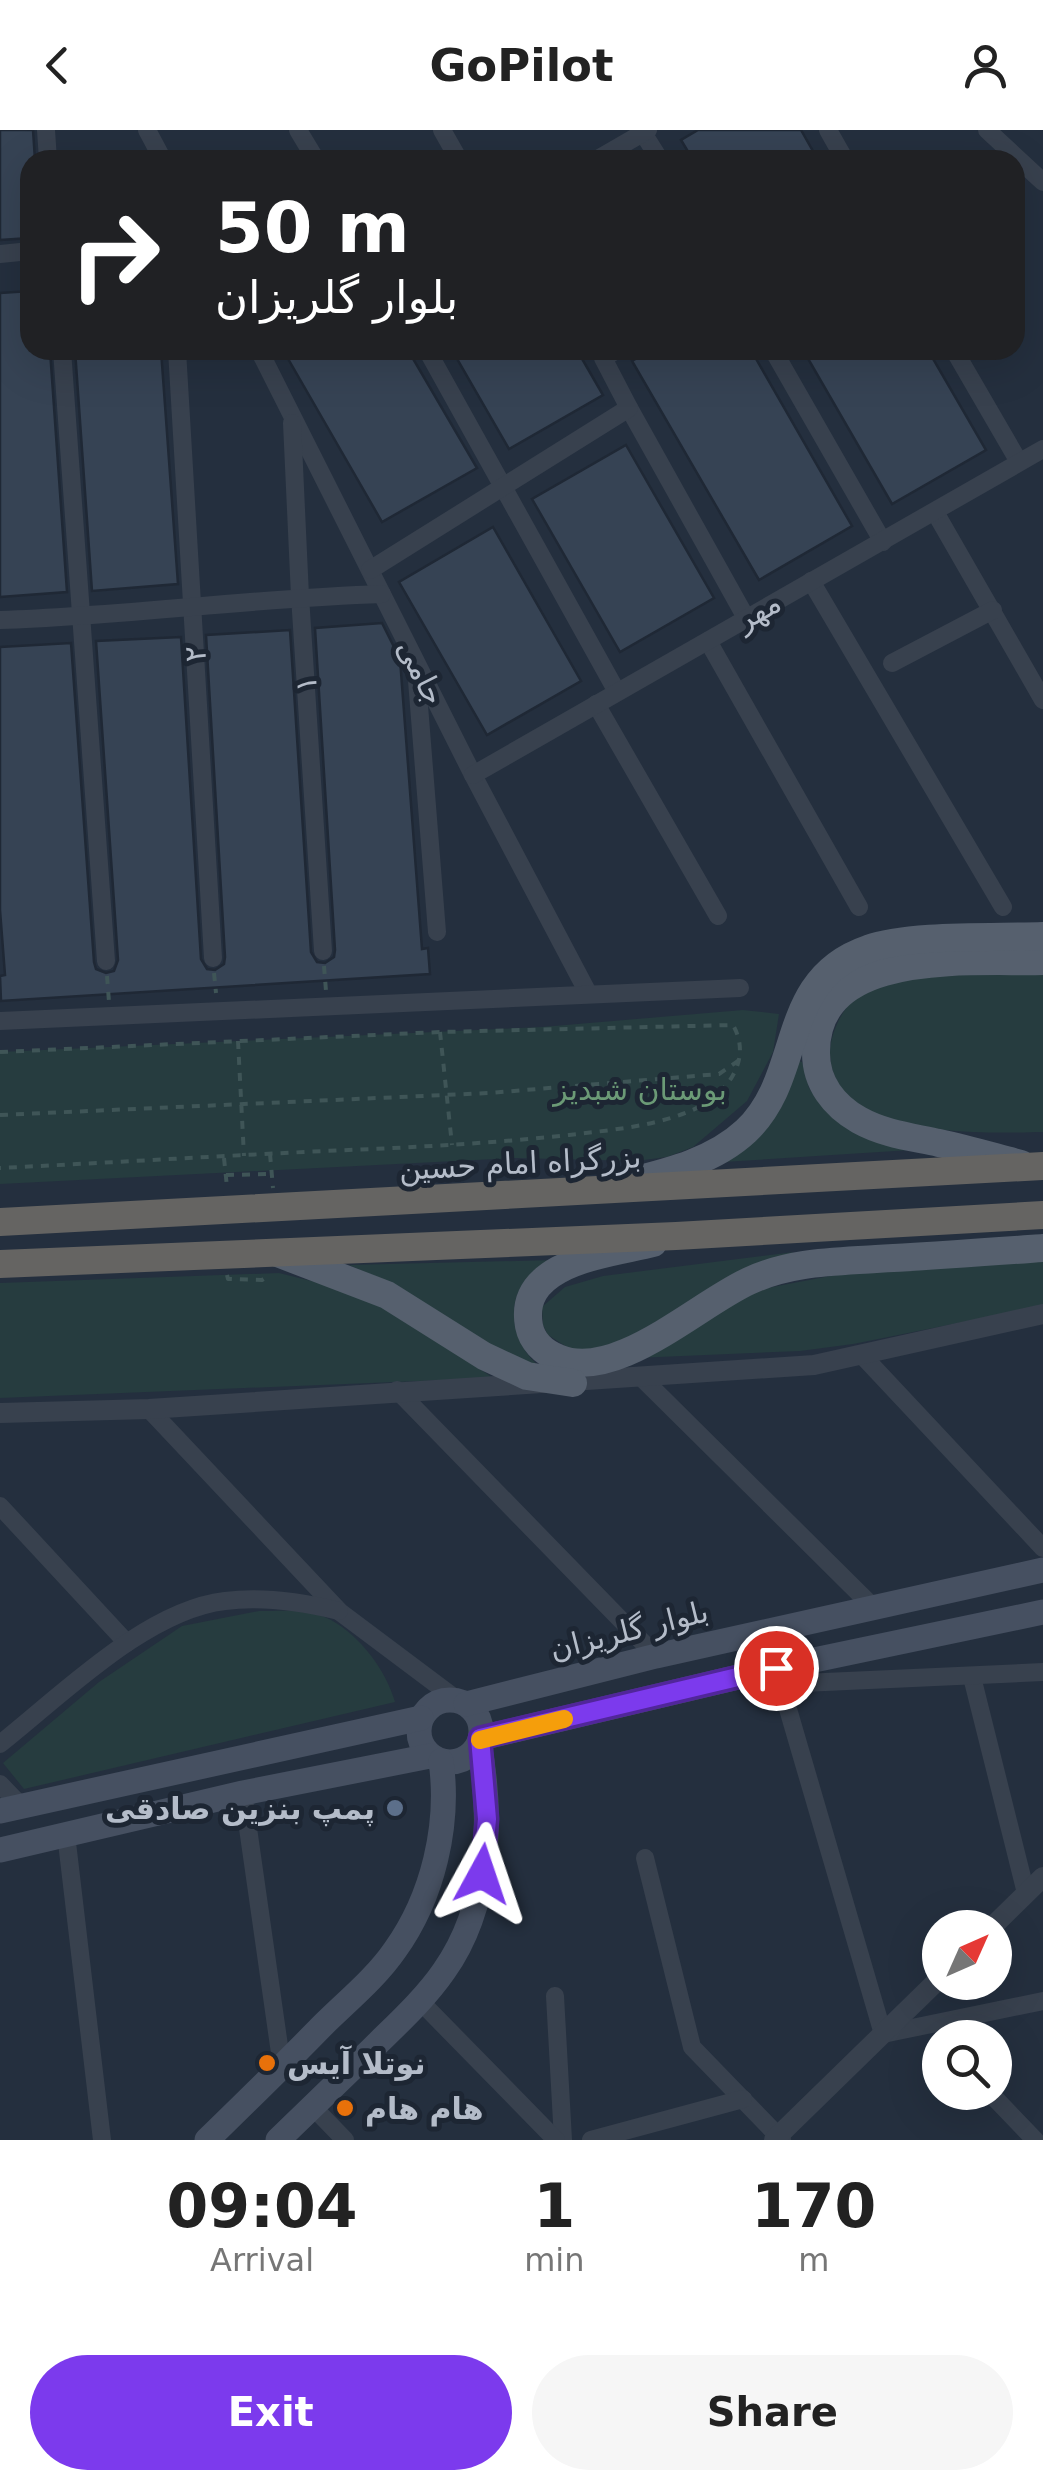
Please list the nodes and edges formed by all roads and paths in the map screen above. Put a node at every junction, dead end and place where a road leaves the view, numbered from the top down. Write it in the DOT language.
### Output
graph roads {
  1 [pos="988,130"];
  2 [pos="646,131"];
  3 [pos="615,138"];
  4 [pos="1009,150"];
  5 [pos="63,360"];
  6 [pos="178,360"];
  7 [pos="263,360"];
  8 [pos="433,360"];
  9 [pos="609,360"];
  10 [pos="779,360"];
  11 [pos="960,360"];
  12 [pos="629,408"];
  13 [pos="292,416"];
  14 [pos="1043,449"];
  15 [pos="1018,462"];
  16 [pos="503,487"];
  17 [pos="935,512"];
  18 [pos="883,542"];
  19 [pos="370,570"];
  20 [pos="811,581"];
  21 [pos="382,594"];
  22 [pos="300,596"];
  23 [pos="192,606"];
  24 [pos="993,610"];
  25 [pos="745,616"];
  26 [pos="81,617"];
  27 [pos="0,620"];
  28 [pos="708,641"];
  29 [pos="415,660"];
  30 [pos="892,663"];
  31 [pos="616,692"];
  32 [pos="1043,700"];
  33 [pos="596,704"];
  34 [pos="473,775"];
  35 [pos="1004,906"];
  36 [pos="859,907"];
  37 [pos="718,916"];
  38 [pos="436,932"];
  39 [pos="1043,936"];
  40 [pos="323,951"];
  41 [pos="213,958"];
  42 [pos="1043,961"];
  43 [pos="106,962"];
  44 [pos="740,988"];
  45 [pos="588,993"];
  46 [pos="327,1005"];
  47 [pos="217,1011"];
  48 [pos="110,1016"];
  49 [pos="0,1021"];
  50 [pos="440,1032"];
  51 [pos="238,1041"];
  52 [pos="0,1052"];
  53 [pos="742,1059"];
  54 [pos="448,1094"];
  55 [pos="244,1104"];
  56 [pos="0,1115"];
  57 [pos="452,1145"];
  58 [pos="270,1154"];
  59 [pos="244,1156"];
  60 [pos="224,1158"];
  61 [pos="1038,1166"];
  62 [pos="0,1168"];
  63 [pos="588,1192"];
  64 [pos="1043,1215"];
  65 [pos="0,1222"];
  66 [pos="676,1236"];
  67 [pos="1043,1248"];
  68 [pos="0,1264"];
  69 [pos="271,1264"];
  70 [pos="228,1279"];
  71 [pos="1041,1318"];
  72 [pos="861,1354"];
  73 [pos="641,1378"];
  74 [pos="573,1383"];
  75 [pos="397,1390"];
  76 [pos="148,1408"];
  77 [pos="0,1413"];
  78 [pos="0,1506"];
  79 [pos="1043,1548"];
  80 [pos="1043,1570"];
  81 [pos="872,1606"];
  82 [pos="340,1612"];
  83 [pos="1043,1612"];
  84 [pos="128,1643"];
  85 [pos="656,1656"];
  86 [pos="1043,1672"];
  87 [pos="778,1676"];
  88 [pos="972,1677"];
  89 [pos="463,1703"];
  90 [pos="421,1718"];
  91 [pos="480,1740"];
  92 [pos="0,1744"];
  93 [pos="436,1758"];
  94 [pos="0,1784"];
  95 [pos="243,1793"];
  96 [pos="10,1809"];
  97 [pos="66,1834"];
  98 [pos="0,1850"];
  99 [pos="645,1858"];
  100 [pos="1043,1877"];
  101 [pos="1026,1893"];
  102 [pos="1009,1910"];
  103 [pos="555,1996"];
  104 [pos="922,1996"];
  105 [pos="420,2001"];
  106 [pos="1043,2001"];
  107 [pos="961,2020"];
  108 [pos="922,2029"];
  109 [pos="884,2034"];
  110 [pos="282,2067"];
  111 [pos="743,2099"];
  112 [pos="313,2107"];
  113 [pos="1005,2110"];
  114 [pos="778,2139"];
  115 [pos="102,2140"];
  116 [pos="207,2140"];
  117 [pos="278,2140"];
  118 [pos="345,2140"];
  119 [pos="560,2140"];
  120 [pos="591,2140"];
  121 [pos="1034,2140"];
  1 -- 4 [label="street"];
  2 -- 3 [label="street"];
  5 -- 26 [label="street"];
  6 -- 23 [label="street, ۲"];
  7 -- 13 [label="street, جامی"];
  8 -- 16 [label="street"];
  9 -- 12 [label="street"];
  10 -- 18 [label="street"];
  11 -- 15 [label="street"];
  12 -- 16 [label="street"];
  12 -- 25 [label="street"];
  13 -- 19 [label="street, جامی"];
  13 -- 22 [label="street, ۱"];
  14 -- 15 [label="street, مهر"];
  15 -- 17 [label="street, مهر"];
  16 -- 19 [label="street"];
  16 -- 31 [label="street"];
  17 -- 18 [label="street, مهر"];
  17 -- 24 [label="street"];
  18 -- 20 [label="street, مهر"];
  19 -- 21 [label="street, جامی"];
  20 -- 25 [label="street, مهر"];
  20 -- 35 [label="street"];
  21 -- 22 [label="street"];
  21 -- 29 [label="street, جامی"];
  22 -- 23 [label="street"];
  22 -- 40 [label="street, ۱"];
  23 -- 26 [label="street"];
  23 -- 41 [label="street, ۲"];
  24 -- 30 [label="street"];
  24 -- 32 [label="street"];
  25 -- 28 [label="street, مهر"];
  26 -- 27 [label="street"];
  26 -- 43 [label="street"];
  28 -- 31 [label="street, مهر"];
  28 -- 36 [label="street"];
  29 -- 34 [label="street, جامی"];
  29 -- 38 [label="street"];
  31 -- 33 [label="street, مهر"];
  33 -- 34 [label="street, مهر"];
  33 -- 37 [label="street"];
  34 -- 45 [label="street, جامی"];
  39 -- 63 [label="main road"];
  40 -- 46 [label="path"];
  41 -- 47 [label="path"];
  42 -- 61 [label="main road"];
  43 -- 48 [label="path"];
  44 -- 45 [label="street"];
  45 -- 46 [label="street"];
  46 -- 47 [label="street"];
  47 -- 48 [label="street"];
  48 -- 49 [label="street"];
  50 -- 51 [label="path"];
  50 -- 53 [label="path"];
  50 -- 54 [label="path"];
  51 -- 52 [label="path"];
  51 -- 55 [label="path"];
  53 -- 54 [label="path"];
  53 -- 57 [label="path"];
  54 -- 55 [label="path"];
  54 -- 57 [label="path"];
  55 -- 56 [label="path"];
  55 -- 59 [label="path"];
  57 -- 58 [label="path"];
  58 -- 59 [label="path"];
  58 -- 60 [label="path"];
  59 -- 60 [label="path"];
  60 -- 62 [label="path"];
  61 -- 63 [label="highway, بزرگراه امام حسین"];
  63 -- 65 [label="highway, بزرگراه امام حسین"];
  64 -- 66 [label="highway"];
  66 -- 67 [label="main road"];
  66 -- 69 [label="highway"];
  68 -- 69 [label="highway"];
  69 -- 70 [label="path"];
  69 -- 74 [label="main road"];
  71 -- 72 [label="street"];
  72 -- 73 [label="street"];
  72 -- 79 [label="street"];
  73 -- 74 [label="street"];
  73 -- 81 [label="street"];
  74 -- 75 [label="street"];
  75 -- 76 [label="street"];
  75 -- 85 [label="street"];
  76 -- 77 [label="street"];
  76 -- 82 [label="street"];
  78 -- 84 [label="street"];
  80 -- 81 [label="main road, بلوار گلریزان"];
  81 -- 85 [label="main road, بلوار گلریزان"];
  82 -- 84 [label="street"];
  82 -- 89 [label="street"];
  83 -- 87 [label="main road"];
  84 -- 92 [label="street"];
  85 -- 89 [label="main road, بلوار گلریزان"];
  86 -- 88 [label="street"];
  87 -- 88 [label="street"];
  87 -- 91 [label="main road"];
  87 -- 109 [label="street"];
  88 -- 101 [label="street"];
  89 -- 90 [label="main road"];
  89 -- 91 [label="main road"];
  90 -- 93 [label="main road"];
  90 -- 96 [label="main road"];
  91 -- 93 [label="main road"];
  91 -- 105 [label="main road"];
  93 -- 95 [label="main road"];
  93 -- 110 [label="main road"];
  94 -- 96 [label="street"];
  95 -- 97 [label="main road"];
  95 -- 110 [label="street"];
  97 -- 98 [label="main road"];
  97 -- 115 [label="street"];
  99 -- 111 [label="street"];
  100 -- 101 [label="street"];
  101 -- 102 [label="street"];
  103 -- 119 [label="street"];
  104 -- 109 [label="street"];
  105 -- 112 [label="main road"];
  105 -- 119 [label="street"];
  106 -- 107 [label="street"];
  108 -- 109 [label="street"];
  109 -- 114 [label="street"];
  110 -- 116 [label="main road"];
  111 -- 114 [label="street"];
  111 -- 120 [label="street"];
  112 -- 117 [label="main road"];
  112 -- 118 [label="street"];
  113 -- 121 [label="street"];
}
